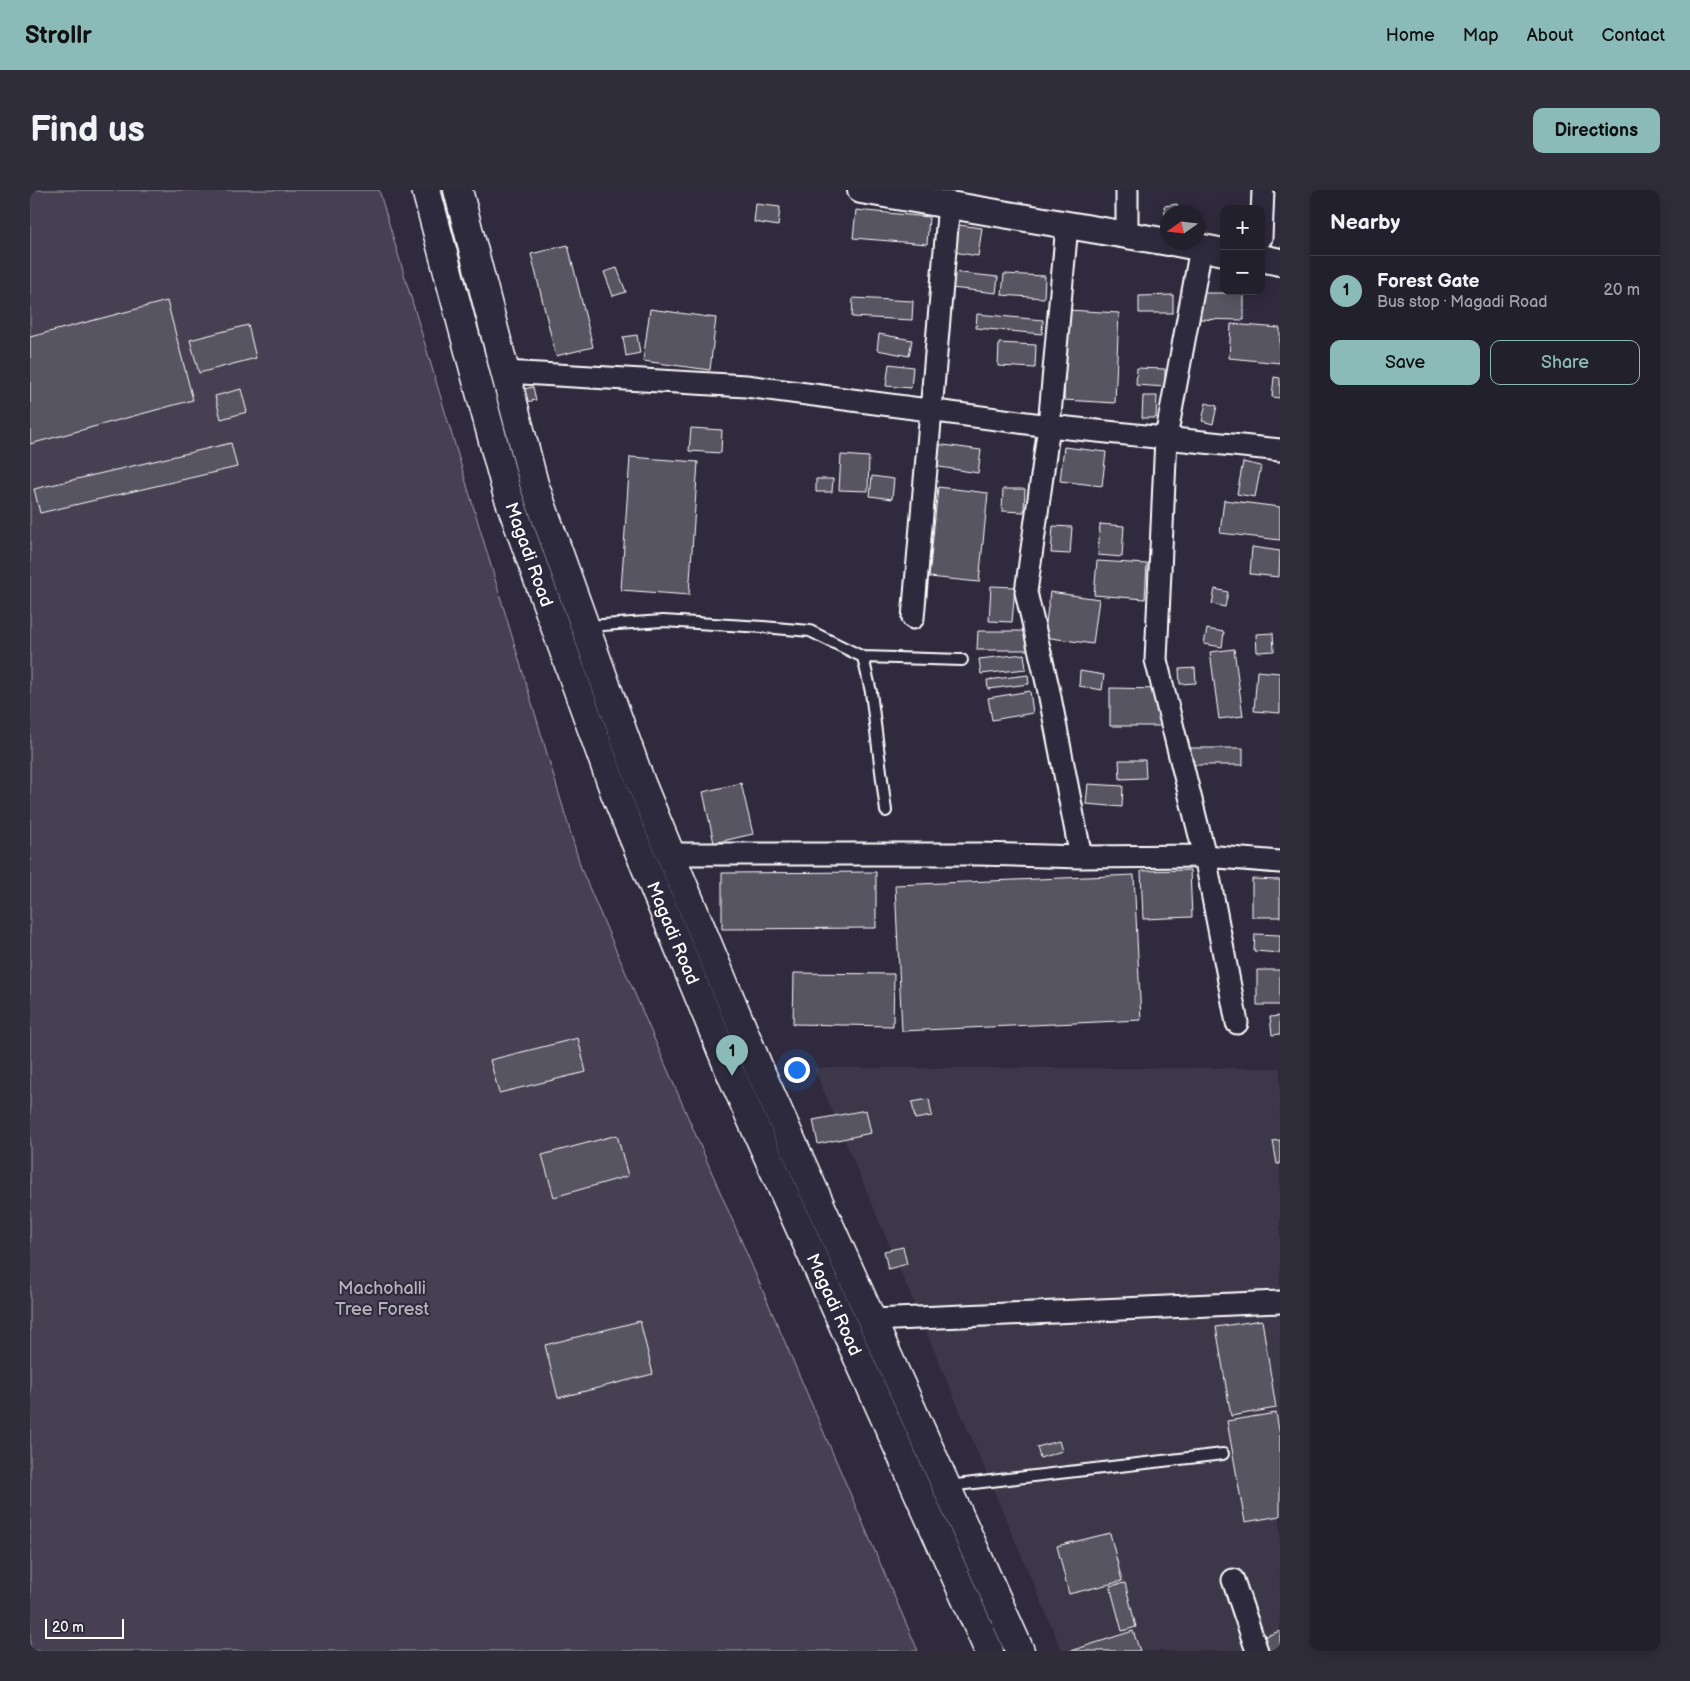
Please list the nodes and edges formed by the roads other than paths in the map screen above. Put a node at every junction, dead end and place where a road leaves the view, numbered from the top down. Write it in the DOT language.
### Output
graph roads {
  1 [pos="426,190"];
  2 [pos="458,190"];
  3 [pos="860,190"];
  4 [pos="1127,190"];
  5 [pos="1263,190"];
  6 [pos="949,204"];
  7 [pos="1262,205"];
  8 [pos="1068,225"];
  9 [pos="1127,234"];
  10 [pos="1160,240"];
  11 [pos="1212,250"];
  12 [pos="1265,259"];
  13 [pos="1280,262"];
  14 [pos="505,372"];
  15 [pos="930,411"];
  16 [pos="1049,426"];
  17 [pos="1166,438"];
  18 [pos="1280,450"];
  19 [pos="913,618"];
  20 [pos="586,627"];
  21 [pos="863,658"];
  22 [pos="962,660"];
  23 [pos="886,811"];
  24 [pos="671,854"];
  25 [pos="1205,856"];
  26 [pos="1081,857"];
  27 [pos="1280,862"];
  28 [pos="1237,1024"];
  29 [pos="1280,1302"];
  30 [pos="873,1320"];
  31 [pos="1223,1454"];
  32 [pos="945,1486"];
  33 [pos="1233,1580"];
  34 [pos="989,1651"];
  35 [pos="1020,1651"];
  36 [pos="1257,1651"];
  1 -- 34 [label="main road, Magadi Road"];
  2 -- 14 [label="main road, Magadi Road"];
  3 -- 6 [label="street"];
  4 -- 9 [label="street"];
  5 -- 7 [label="street"];
  6 -- 8 [label="street"];
  6 -- 15 [label="street"];
  8 -- 9 [label="street"];
  8 -- 16 [label="street"];
  9 -- 10 [label="street"];
  11 -- 17 [label="street"];
  12 -- 13 [label="street"];
  14 -- 15 [label="street"];
  14 -- 20 [label="main road, Magadi Road"];
  15 -- 16 [label="street"];
  15 -- 19 [label="street"];
  16 -- 17 [label="street"];
  16 -- 26 [label="street"];
  17 -- 18 [label="street"];
  17 -- 25 [label="street"];
  20 -- 21 [label="lane"];
  20 -- 24 [label="main road, Magadi Road"];
  21 -- 22 [label="lane"];
  21 -- 23 [label="lane"];
  24 -- 26 [label="street"];
  24 -- 30 [label="main road, Magadi Road"];
  25 -- 26 [label="street"];
  25 -- 27 [label="street"];
  25 -- 28 [label="street"];
  29 -- 30 [label="street"];
  30 -- 32 [label="main road, Magadi Road"];
  31 -- 32 [label="lane"];
  32 -- 35 [label="main road, Magadi Road"];
  33 -- 36 [label="street"];
}
